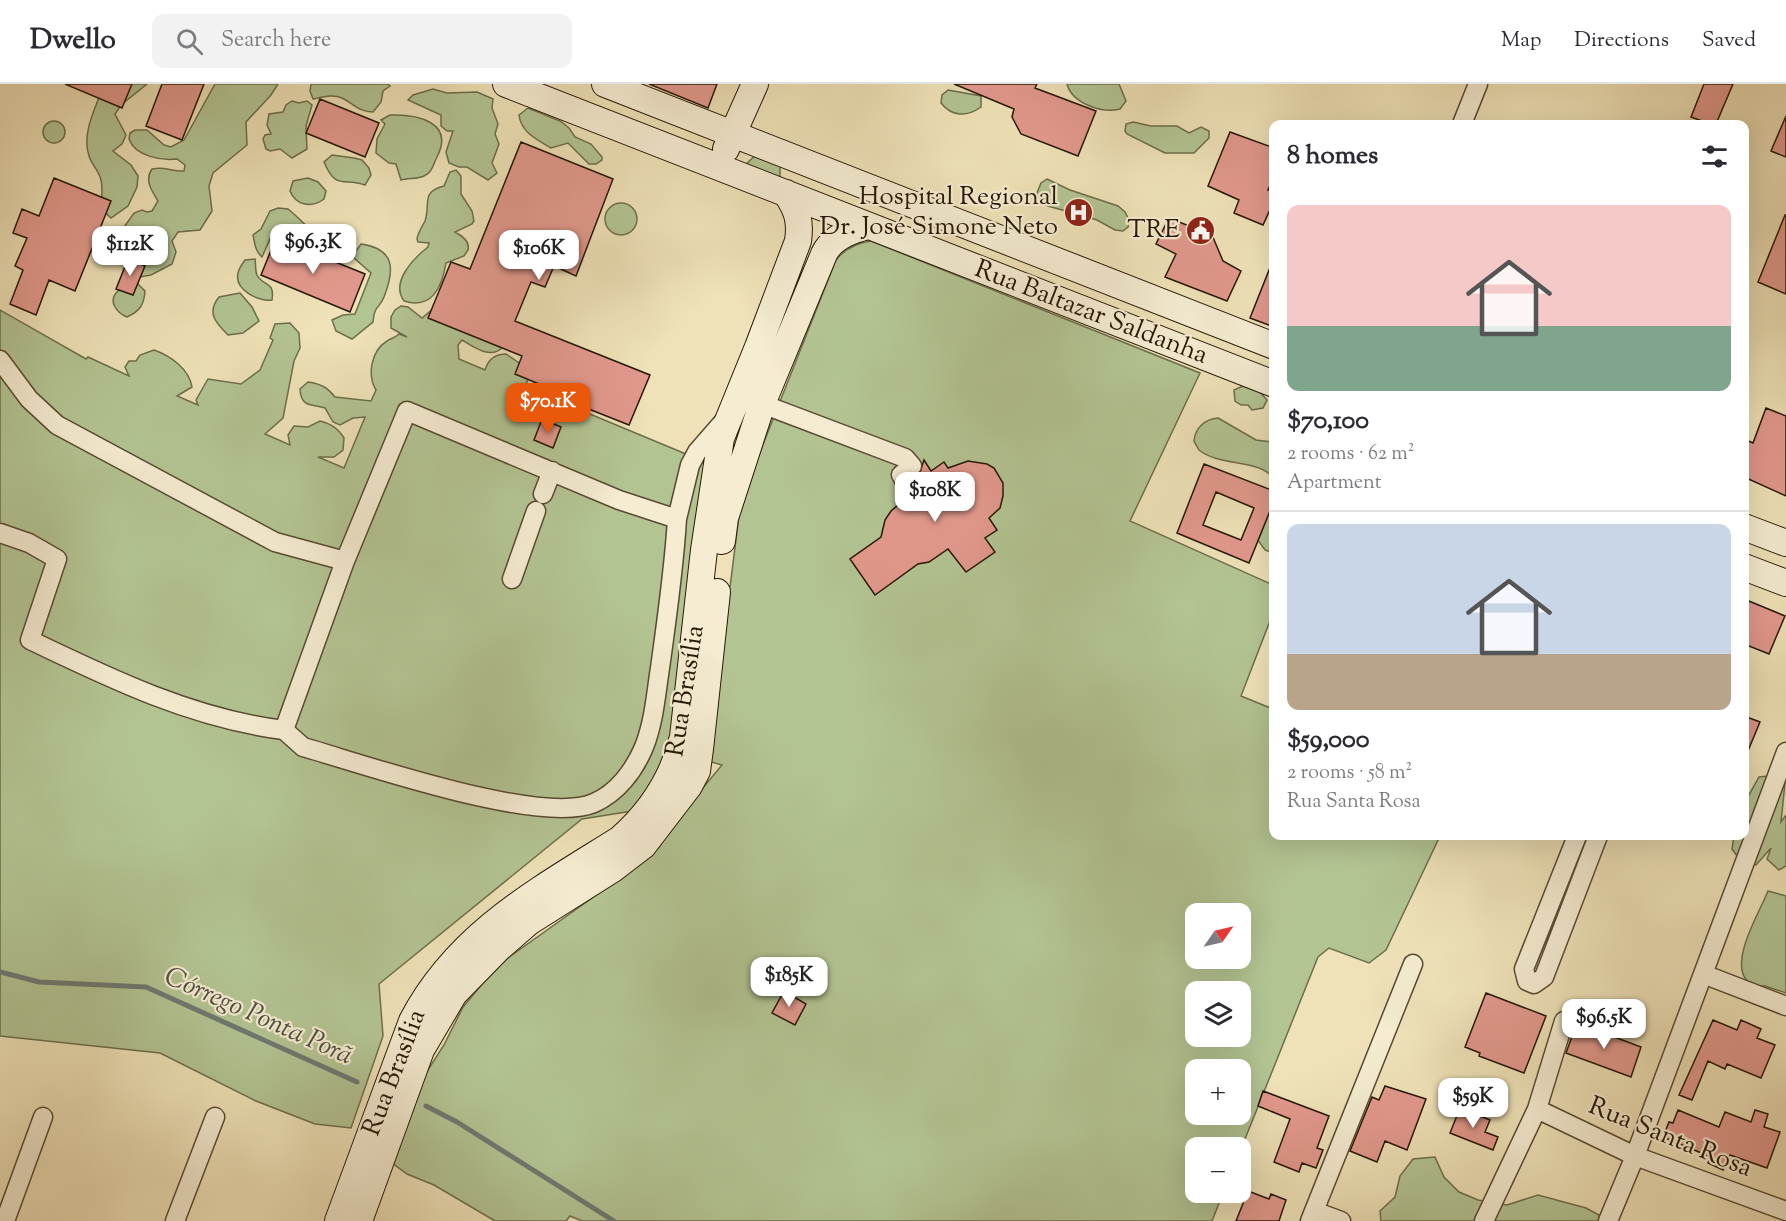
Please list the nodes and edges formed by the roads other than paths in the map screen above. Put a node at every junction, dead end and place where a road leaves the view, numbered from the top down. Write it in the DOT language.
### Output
graph roads {
  1 [pos="506,84"];
  2 [pos="605,84"];
  3 [pos="755,84"];
  4 [pos="1478,84"];
  5 [pos="1464,120"];
  6 [pos="726,151"];
  7 [pos="786,193"];
  8 [pos="868,226"];
  9 [pos="1083,270"];
  10 [pos="1068,304"];
  11 [pos="1269,344"];
  12 [pos="770,352"];
  13 [pos="0,360"];
  14 [pos="1269,382"];
  15 [pos="762,404"];
  16 [pos="732,412"];
  17 [pos="552,471"];
  18 [pos="901,475"];
  19 [pos="677,519"];
  20 [pos="1749,529"];
  21 [pos="0,533"];
  22 [pos="1786,543"];
  23 [pos="345,561"];
  24 [pos="1749,569"];
  25 [pos="512,579"];
  26 [pos="1786,583"];
  27 [pos="284,730"];
  28 [pos="1786,752"];
  29 [pos="1574,840"];
  30 [pos="1596,840"];
  31 [pos="1413,964"];
  32 [pos="1703,974"];
  33 [pos="1786,1006"];
  34 [pos="1564,1020"];
  35 [pos="1537,1109"];
  36 [pos="43,1117"];
  37 [pos="214,1117"];
  38 [pos="1635,1156"];
  39 [pos="1786,1211"];
  40 [pos="1312,1216"];
  41 [pos="5,1221"];
  42 [pos="176,1221"];
  43 [pos="338,1221"];
  44 [pos="358,1221"];
  45 [pos="1341,1221"];
  46 [pos="1484,1221"];
  47 [pos="1608,1221"];
  1 -- 6 [label="main road, Rua Baltazar Saldanha"];
  2 -- 6 [label="main road, Rua Baltazar Saldanha"];
  3 -- 6 [label="main road"];
  4 -- 5 [label="street"];
  6 -- 7 [label="main road, Rua Baltazar Saldanha"];
  6 -- 9 [label="main road, Rua Baltazar Saldanha"];
  7 -- 8 [label="main road, Rua Baltazar Saldanha"];
  7 -- 12 [label="main road, Rua Brasília"];
  8 -- 10 [label="main road, Rua Baltazar Saldanha"];
  8 -- 12 [label="main road, Rua Brasília"];
  9 -- 10 [label="main road"];
  9 -- 11 [label="main road, Rua Baltazar Saldanha"];
  10 -- 14 [label="main road, Rua Baltazar Saldanha"];
  12 -- 15 [label="main road, Rua Brasília"];
  12 -- 16 [label="main road, Rua Brasília"];
  13 -- 23 [label="street"];
  15 -- 18 [label="street"];
  15 -- 44 [label="main road, Rua Brasília"];
  16 -- 19 [label="street"];
  16 -- 43 [label="main road, Rua Brasília"];
  17 -- 19 [label="street"];
  17 -- 23 [label="street"];
  17 -- 25 [label="street"];
  19 -- 27 [label="street"];
  20 -- 22 [label="main road"];
  21 -- 27 [label="street"];
  23 -- 27 [label="street"];
  24 -- 26 [label="main road"];
  28 -- 32 [label="street"];
  29 -- 30 [label="street"];
  31 -- 40 [label="street"];
  32 -- 33 [label="street"];
  32 -- 38 [label="street"];
  34 -- 35 [label="street"];
  35 -- 38 [label="street, Rua Santa Rosa"];
  35 -- 46 [label="street"];
  36 -- 41 [label="street"];
  37 -- 42 [label="street"];
  38 -- 39 [label="street, Rua Santa Rosa"];
  38 -- 47 [label="street"];
  40 -- 45 [label="street"];
}
